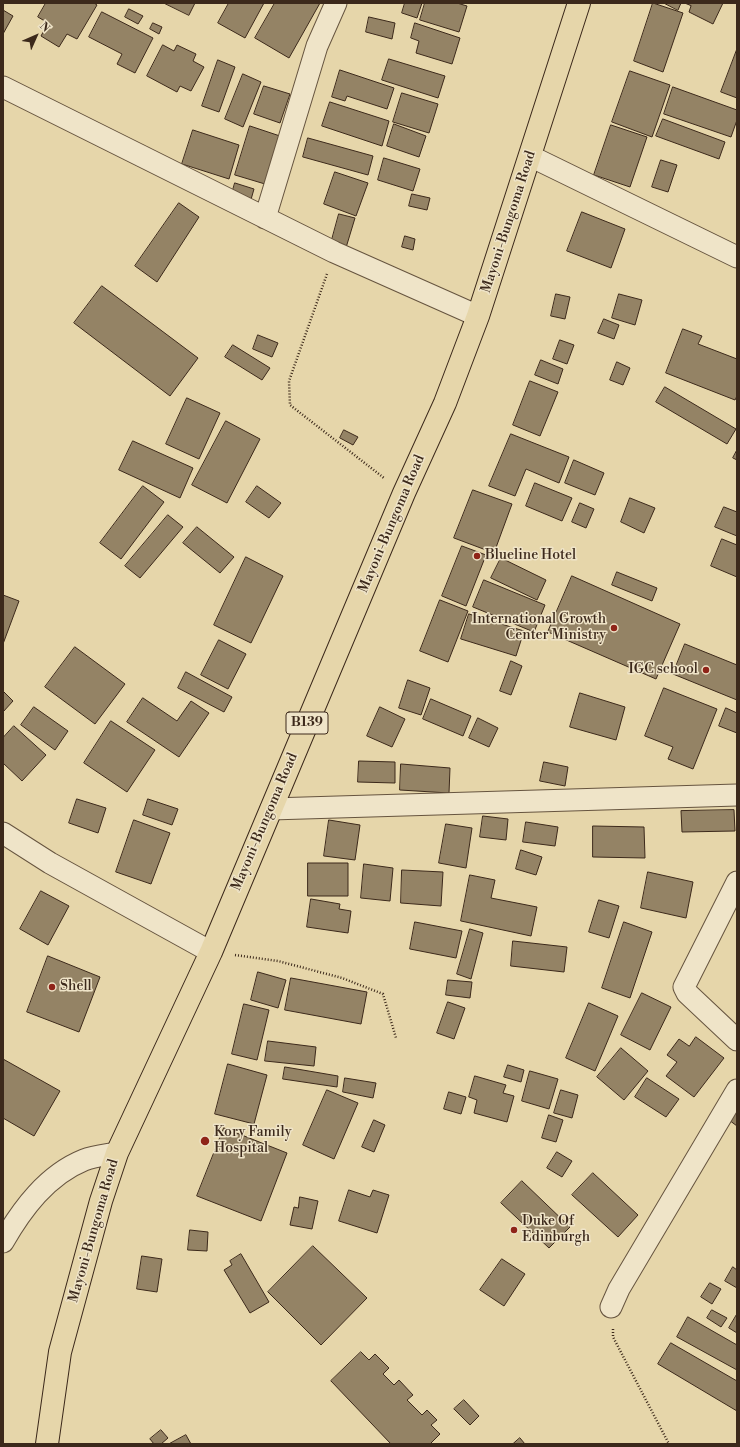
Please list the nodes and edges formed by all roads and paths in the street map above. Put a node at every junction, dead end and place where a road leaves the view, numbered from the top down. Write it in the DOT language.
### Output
graph roads {
  1 [pos="336,3"];
  2 [pos="579,3"];
  3 [pos="3,87"];
  4 [pos="530,156"];
  5 [pos="266,218"];
  6 [pos="334,252"];
  7 [pos="737,257"];
  8 [pos="478,316"];
  9 [pos="404,493"];
  10 [pos="737,795"];
  11 [pos="271,809"];
  12 [pos="3,833"];
  13 [pos="737,882"];
  14 [pos="211,952"];
  15 [pos="396,1038"];
  16 [pos="737,1040"];
  17 [pos="737,1090"];
  18 [pos="117,1153"];
  19 [pos="3,1242"];
  20 [pos="611,1307"];
  21 [pos="47,1444"];
  22 [pos="669,1444"];
  1 -- 5 [label="street"];
  2 -- 4 [label="main road, Mayoni-Bungoma Road / B139"];
  3 -- 5 [label="street"];
  4 -- 7 [label="street"];
  4 -- 8 [label="main road, Mayoni-Bungoma Road / B139"];
  5 -- 6 [label="street"];
  6 -- 8 [label="street"];
  6 -- 9 [label="path"];
  8 -- 9 [label="main road, Mayoni-Bungoma Road / B139"];
  9 -- 11 [label="main road, Mayoni-Bungoma Road / B139"];
  10 -- 11 [label="street"];
  11 -- 14 [label="main road, Mayoni-Bungoma Road / B139"];
  12 -- 14 [label="street"];
  13 -- 16 [label="street"];
  14 -- 15 [label="path"];
  14 -- 18 [label="main road, Mayoni-Bungoma Road / B139"];
  17 -- 20 [label="street"];
  18 -- 19 [label="street"];
  18 -- 21 [label="main road, Mayoni-Bungoma Road / B139"];
  20 -- 22 [label="path"];
}
